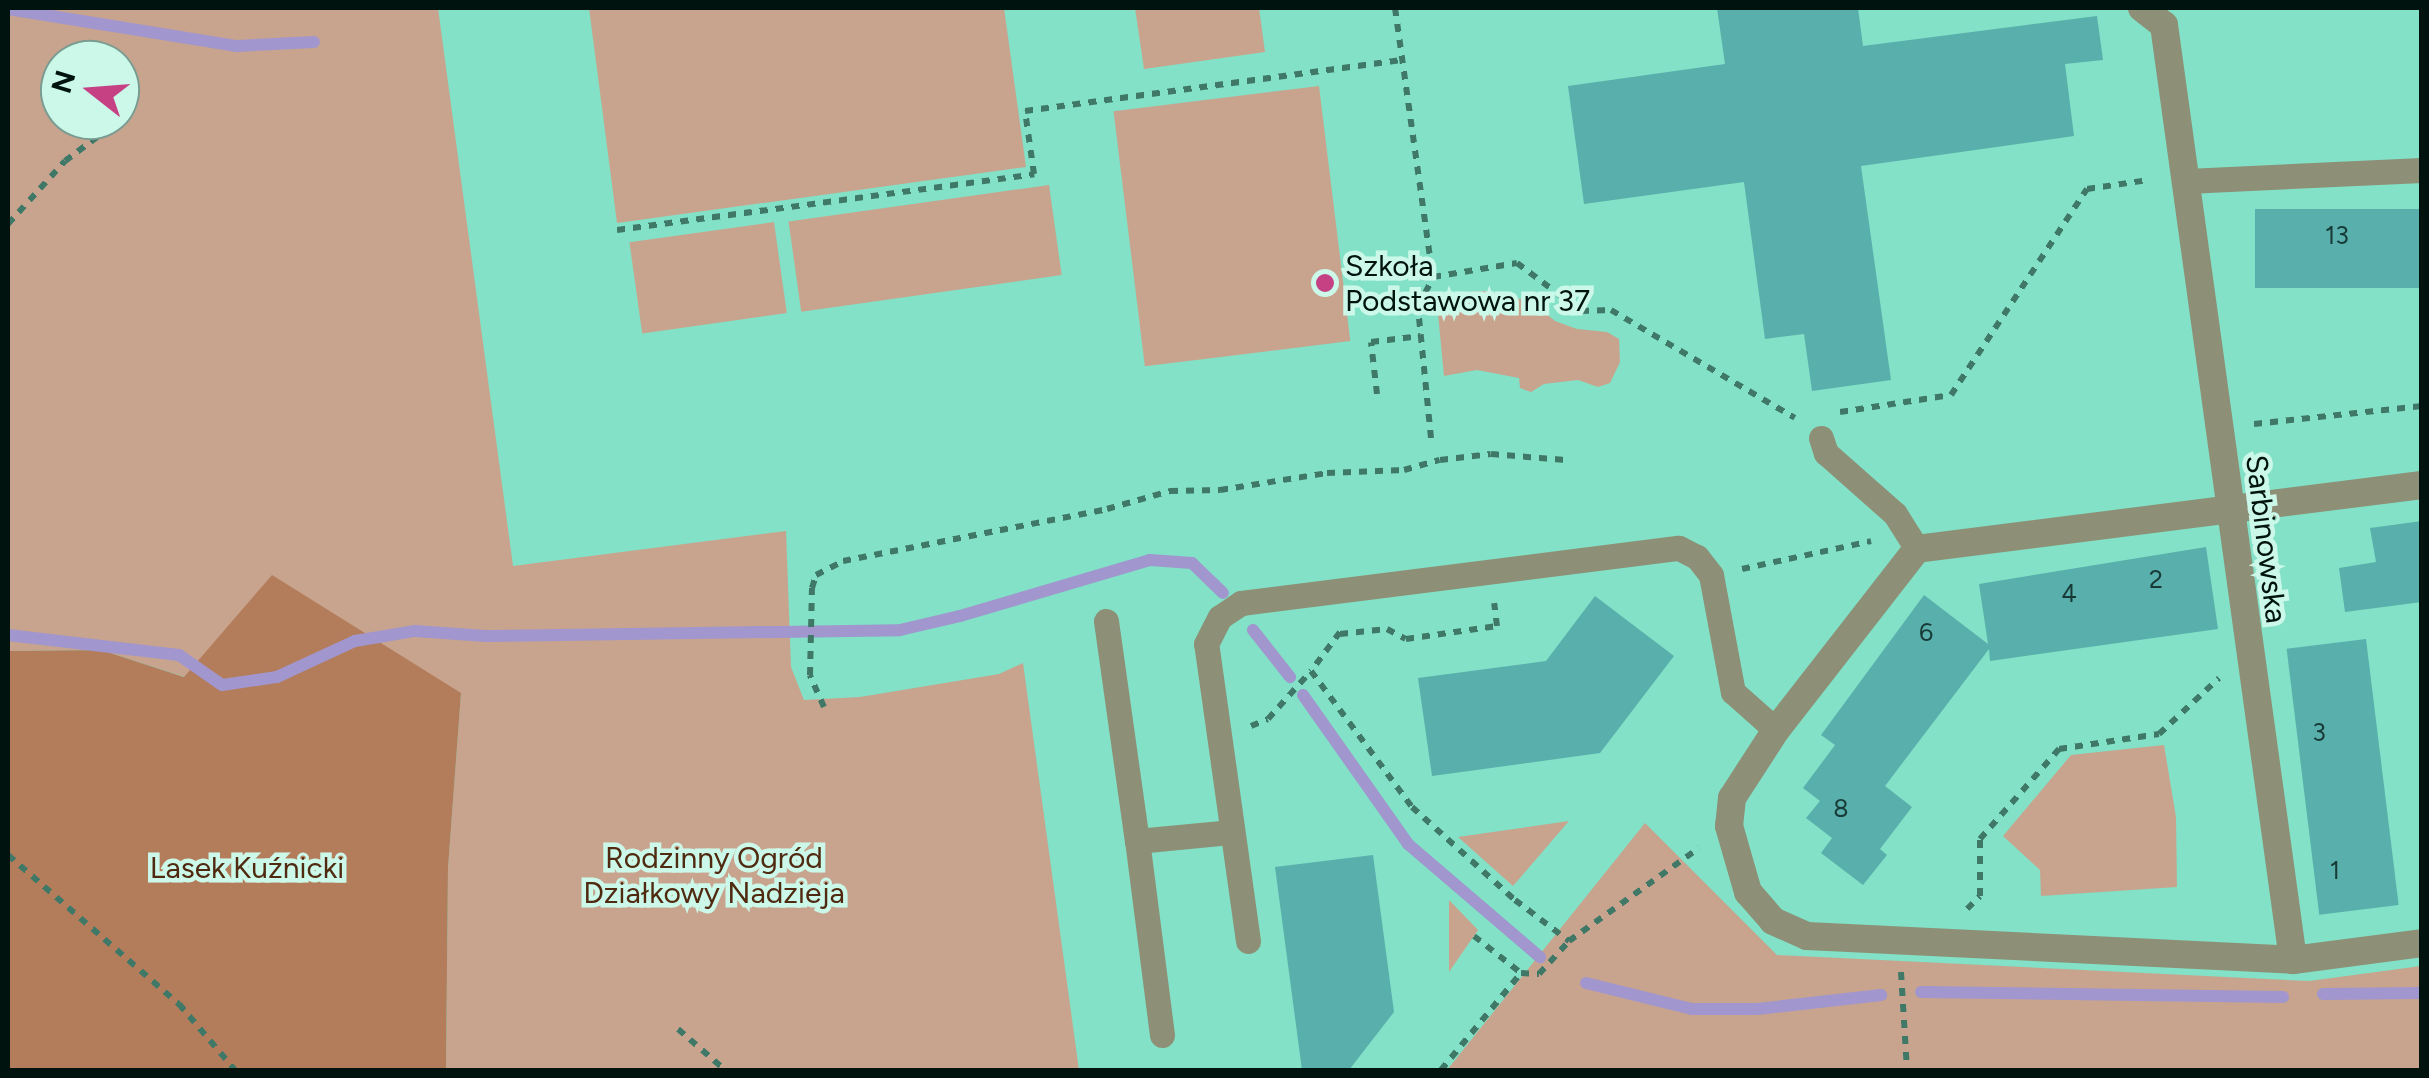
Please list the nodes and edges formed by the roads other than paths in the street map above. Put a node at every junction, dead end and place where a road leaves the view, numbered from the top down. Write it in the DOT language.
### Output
graph roads {
  1 [pos="2156,13"];
  2 [pos="2422,170"];
  3 [pos="2174,180"];
  4 [pos="1820,427"];
  5 [pos="2422,485"];
  6 [pos="2230,508"];
  7 [pos="1912,541"];
  8 [pos="1106,620"];
  9 [pos="1776,730"];
  10 [pos="1230,832"];
  11 [pos="1137,841"];
  12 [pos="1248,942"];
  13 [pos="2422,943"];
  14 [pos="2292,960"];
  15 [pos="1162,1035"];
  1 -- 3 [label="street, Sarbinowska"];
  2 -- 3 [label="lane"];
  3 -- 6 [label="street, Sarbinowska"];
  4 -- 7 [label="lane"];
  5 -- 6 [label="street"];
  6 -- 7 [label="street"];
  6 -- 14 [label="street, Sarbinowska"];
  7 -- 9 [label="street"];
  8 -- 11 [label="lane"];
  9 -- 10 [label="lane"];
  9 -- 14 [label="street"];
  10 -- 11 [label="lane"];
  10 -- 12 [label="lane"];
  11 -- 15 [label="lane"];
  13 -- 14 [label="street"];
}
